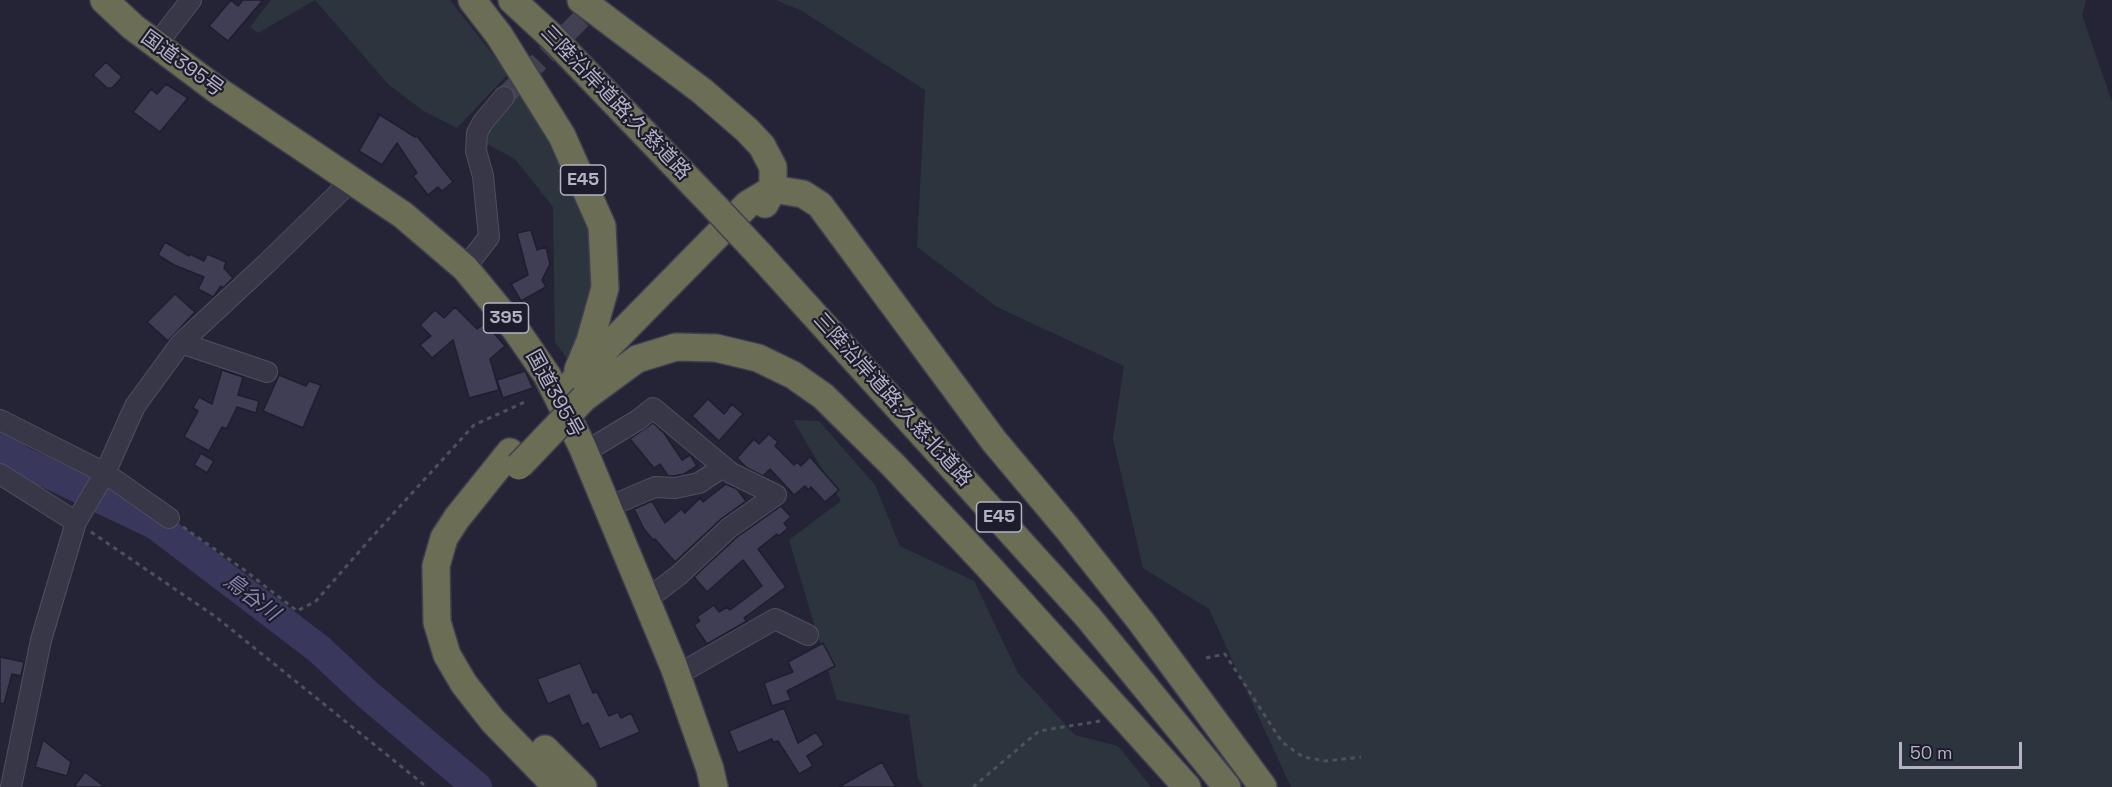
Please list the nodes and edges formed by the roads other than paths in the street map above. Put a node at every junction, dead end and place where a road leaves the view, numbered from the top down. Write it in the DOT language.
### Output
graph roads {
  1 [pos="104,0"];
  2 [pos="191,0"];
  3 [pos="472,0"];
  4 [pos="512,0"];
  5 [pos="581,0"];
  6 [pos="156,45"];
  7 [pos="504,97"];
  8 [pos="351,182"];
  9 [pos="773,189"];
  10 [pos="716,208"];
  11 [pos="465,268"];
  12 [pos="181,343"];
  13 [pos="267,372"];
  14 [pos="579,390"];
  15 [pos="0,420"];
  16 [pos="585,452"];
  17 [pos="514,459"];
  18 [pos="723,467"];
  19 [pos="0,474"];
  20 [pos="103,477"];
  21 [pos="608,507"];
  22 [pos="79,518"];
  23 [pos="169,518"];
  24 [pos="646,600"];
  25 [pos="808,635"];
  26 [pos="677,675"];
  27 [pos="11,787"];
  28 [pos="557,787"];
  29 [pos="583,787"];
  30 [pos="714,787"];
  31 [pos="1187,787"];
  32 [pos="1227,787"];
  33 [pos="1263,787"];
  1 -- 6 [label="highway, 国道395号 / 395"];
  2 -- 6 [label="street"];
  3 -- 14 [label="highway, E45"];
  4 -- 10 [label="highway, 三陸沿岸道路;久慈道路 / E45"];
  5 -- 9 [label="highway"];
  6 -- 8 [label="highway, 国道395号 / 395"];
  7 -- 11 [label="street"];
  8 -- 11 [label="highway, 国道395号 / 395"];
  8 -- 12 [label="street"];
  9 -- 14 [label="highway"];
  9 -- 33 [label="highway"];
  10 -- 32 [label="highway, 三陸沿岸道路;久慈北道路 / E45, bridge"];
  11 -- 16 [label="highway, 国道395号 / 395"];
  12 -- 13 [label="street"];
  12 -- 20 [label="street"];
  14 -- 17 [label="highway, E45"];
  14 -- 31 [label="highway"];
  15 -- 20 [label="street"];
  16 -- 18 [label="street"];
  16 -- 21 [label="highway, 国道395号 / 395"];
  17 -- 28 [label="highway, E45"];
  17 -- 29 [label="highway, E45"];
  18 -- 21 [label="street"];
  18 -- 24 [label="street"];
  19 -- 22 [label="street"];
  20 -- 22 [label="street"];
  20 -- 23 [label="street"];
  21 -- 24 [label="highway, 国道395号 / 395"];
  22 -- 27 [label="street"];
  24 -- 26 [label="highway, 国道395号 / 395"];
  25 -- 26 [label="street"];
  26 -- 30 [label="highway, 国道395号 / 395"];
}
